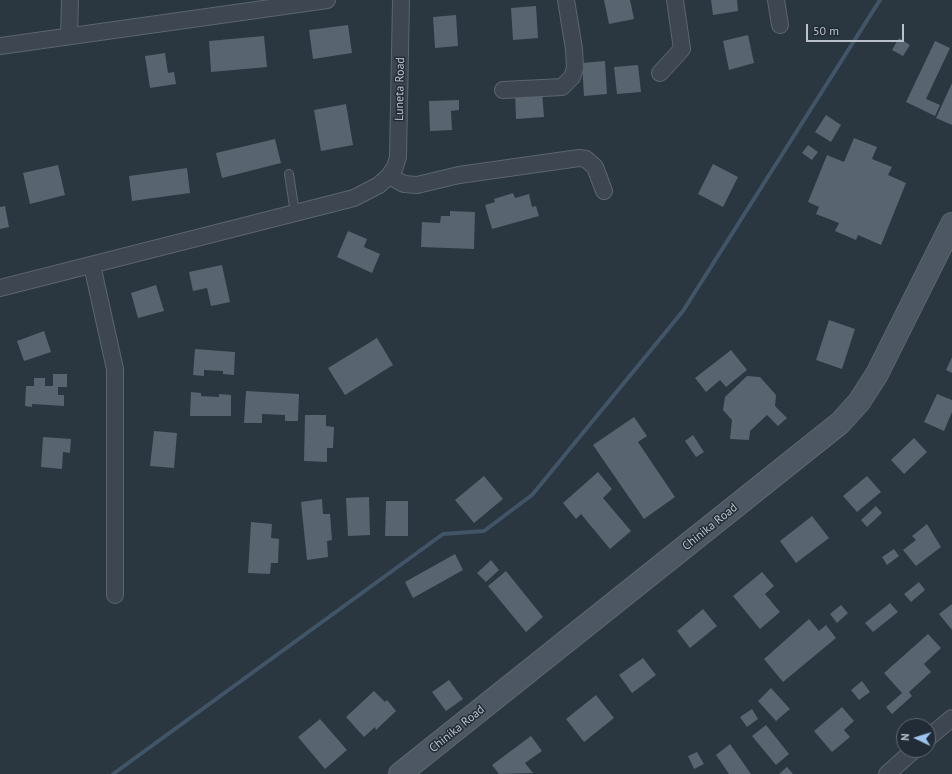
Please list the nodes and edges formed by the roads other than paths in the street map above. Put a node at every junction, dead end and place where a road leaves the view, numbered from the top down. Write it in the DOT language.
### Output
graph roads {
  1 [pos="70,0"];
  2 [pos="327,0"];
  3 [pos="401,0"];
  4 [pos="566,0"];
  5 [pos="675,0"];
  6 [pos="776,0"];
  7 [pos="780,25"];
  8 [pos="70,36"];
  9 [pos="0,46"];
  10 [pos="660,74"];
  11 [pos="503,90"];
  12 [pos="289,174"];
  13 [pos="389,176"];
  14 [pos="604,191"];
  15 [pos="296,213"];
  16 [pos="952,224"];
  17 [pos="92,265"];
  18 [pos="0,288"];
  19 [pos="116,595"];
  20 [pos="952,718"];
  21 [pos="936,731"];
  22 [pos="905,758"];
  23 [pos="400,774"];
  24 [pos="887,774"];
  1 -- 8 [label="street"];
  2 -- 8 [label="street"];
  3 -- 13 [label="street, Luneta Road"];
  4 -- 11 [label="street"];
  5 -- 10 [label="street"];
  6 -- 7 [label="street"];
  8 -- 9 [label="street"];
  12 -- 15 [label="lane"];
  13 -- 14 [label="street"];
  13 -- 15 [label="street"];
  15 -- 17 [label="street"];
  16 -- 23 [label="main road, Chinika Road"];
  17 -- 18 [label="street"];
  17 -- 19 [label="street"];
  20 -- 21 [label="street"];
  22 -- 24 [label="street"];
}
